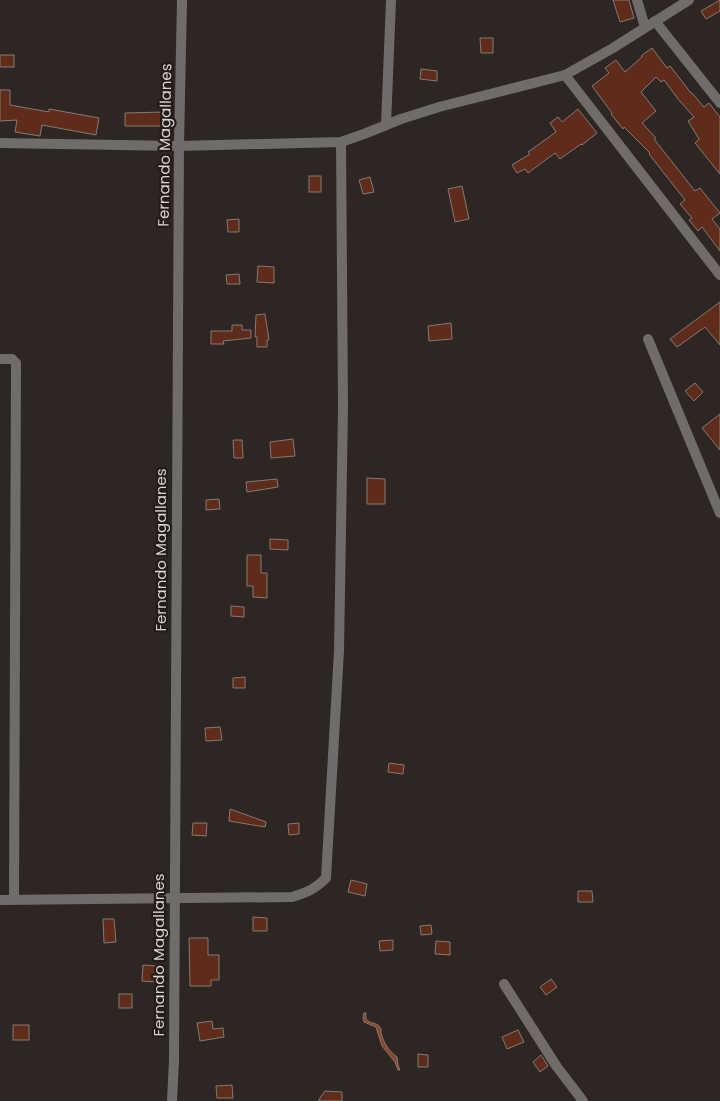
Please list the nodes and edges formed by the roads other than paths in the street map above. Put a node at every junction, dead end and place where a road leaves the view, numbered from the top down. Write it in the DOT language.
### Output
graph roads {
  1 [pos="182,0"];
  2 [pos="391,0"];
  3 [pos="637,0"];
  4 [pos="689,0"];
  5 [pos="655,21"];
  6 [pos="645,28"];
  7 [pos="565,76"];
  8 [pos="720,103"];
  9 [pos="386,125"];
  10 [pos="341,142"];
  11 [pos="0,143"];
  12 [pos="179,146"];
  13 [pos="720,275"];
  14 [pos="648,339"];
  15 [pos="0,358"];
  16 [pos="720,513"];
  17 [pos="174,899"];
  18 [pos="0,900"];
  19 [pos="14,900"];
  20 [pos="504,984"];
  21 [pos="172,1101"];
  22 [pos="583,1101"];
  1 -- 12 [label="street, Fernando Magallanes"];
  2 -- 9 [label="street"];
  3 -- 6 [label="street"];
  4 -- 5 [label="street"];
  5 -- 6 [label="street"];
  5 -- 8 [label="street"];
  6 -- 7 [label="street"];
  7 -- 9 [label="street"];
  7 -- 13 [label="street"];
  9 -- 10 [label="street"];
  10 -- 12 [label="street"];
  10 -- 17 [label="street"];
  11 -- 12 [label="street"];
  12 -- 17 [label="street, Fernando Magallanes"];
  14 -- 16 [label="street"];
  15 -- 19 [label="street"];
  17 -- 19 [label="street"];
  17 -- 21 [label="street, Fernando Magallanes"];
  18 -- 19 [label="street"];
  20 -- 22 [label="street"];
}
